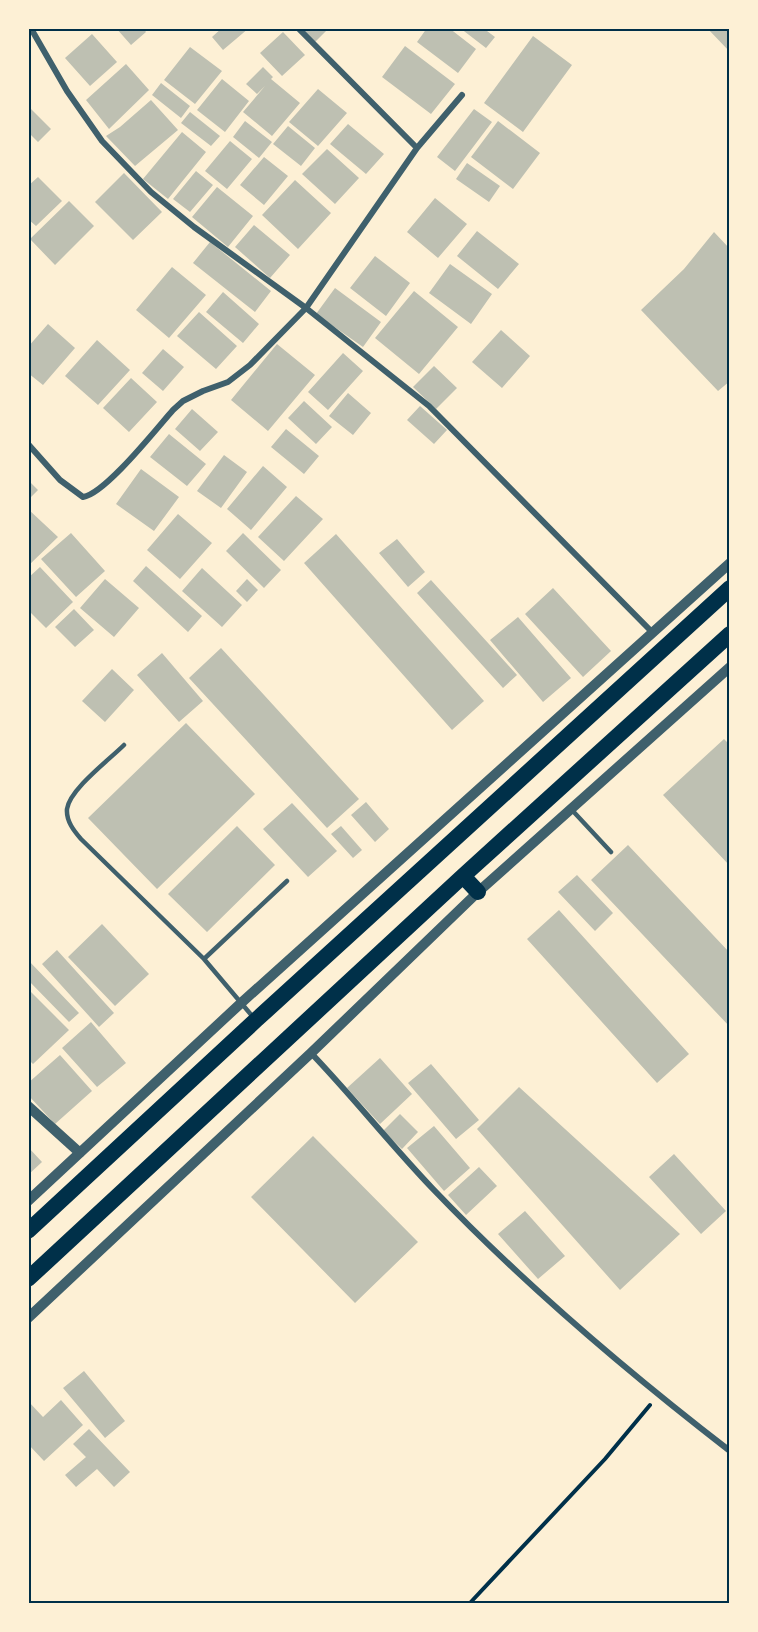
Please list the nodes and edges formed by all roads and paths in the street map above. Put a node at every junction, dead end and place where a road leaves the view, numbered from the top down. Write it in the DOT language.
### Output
graph roads {
  1 [pos="298,28"];
  2 [pos="33,32"];
  3 [pos="462,95"];
  4 [pos="417,148"];
  5 [pos="306,308"];
  6 [pos="28,444"];
  7 [pos="729,563"];
  8 [pos="729,588"];
  9 [pos="653,633"];
  10 [pos="729,634"];
  11 [pos="728,670"];
  12 [pos="124,745"];
  13 [pos="571,809"];
  14 [pos="611,852"];
  15 [pos="463,876"];
  16 [pos="286,881"];
  17 [pos="478,892"];
  18 [pos="204,959"];
  19 [pos="240,1004"];
  20 [pos="256,1020"];
  21 [pos="311,1053"];
  22 [pos="28,1106"];
  23 [pos="80,1153"];
  24 [pos="28,1201"];
  25 [pos="28,1231"];
  26 [pos="28,1279"];
  27 [pos="28,1318"];
  28 [pos="658,1395"];
  29 [pos="729,1451"];
  30 [pos="469,1604"];
  1 -- 4 [label="street"];
  2 -- 5 [label="street"];
  3 -- 4 [label="street"];
  4 -- 5 [label="street"];
  5 -- 6 [label="street"];
  5 -- 9 [label="street"];
  7 -- 9 [label="street"];
  8 -- 20 [label="highway"];
  9 -- 19 [label="street"];
  10 -- 15 [label="highway"];
  11 -- 13 [label="street"];
  12 -- 18 [label="lane"];
  13 -- 14 [label="lane"];
  13 -- 17 [label="street"];
  15 -- 17 [label="highway"];
  15 -- 26 [label="highway"];
  16 -- 18 [label="lane"];
  17 -- 21 [label="street"];
  18 -- 19 [label="lane"];
  19 -- 20 [label="lane"];
  19 -- 23 [label="street"];
  20 -- 25 [label="highway"];
  21 -- 27 [label="street"];
  21 -- 28 [label="street"];
  22 -- 23 [label="street"];
  23 -- 24 [label="street"];
  28 -- 29 [label="street"];
  28 -- 30 [label="path"];
}
